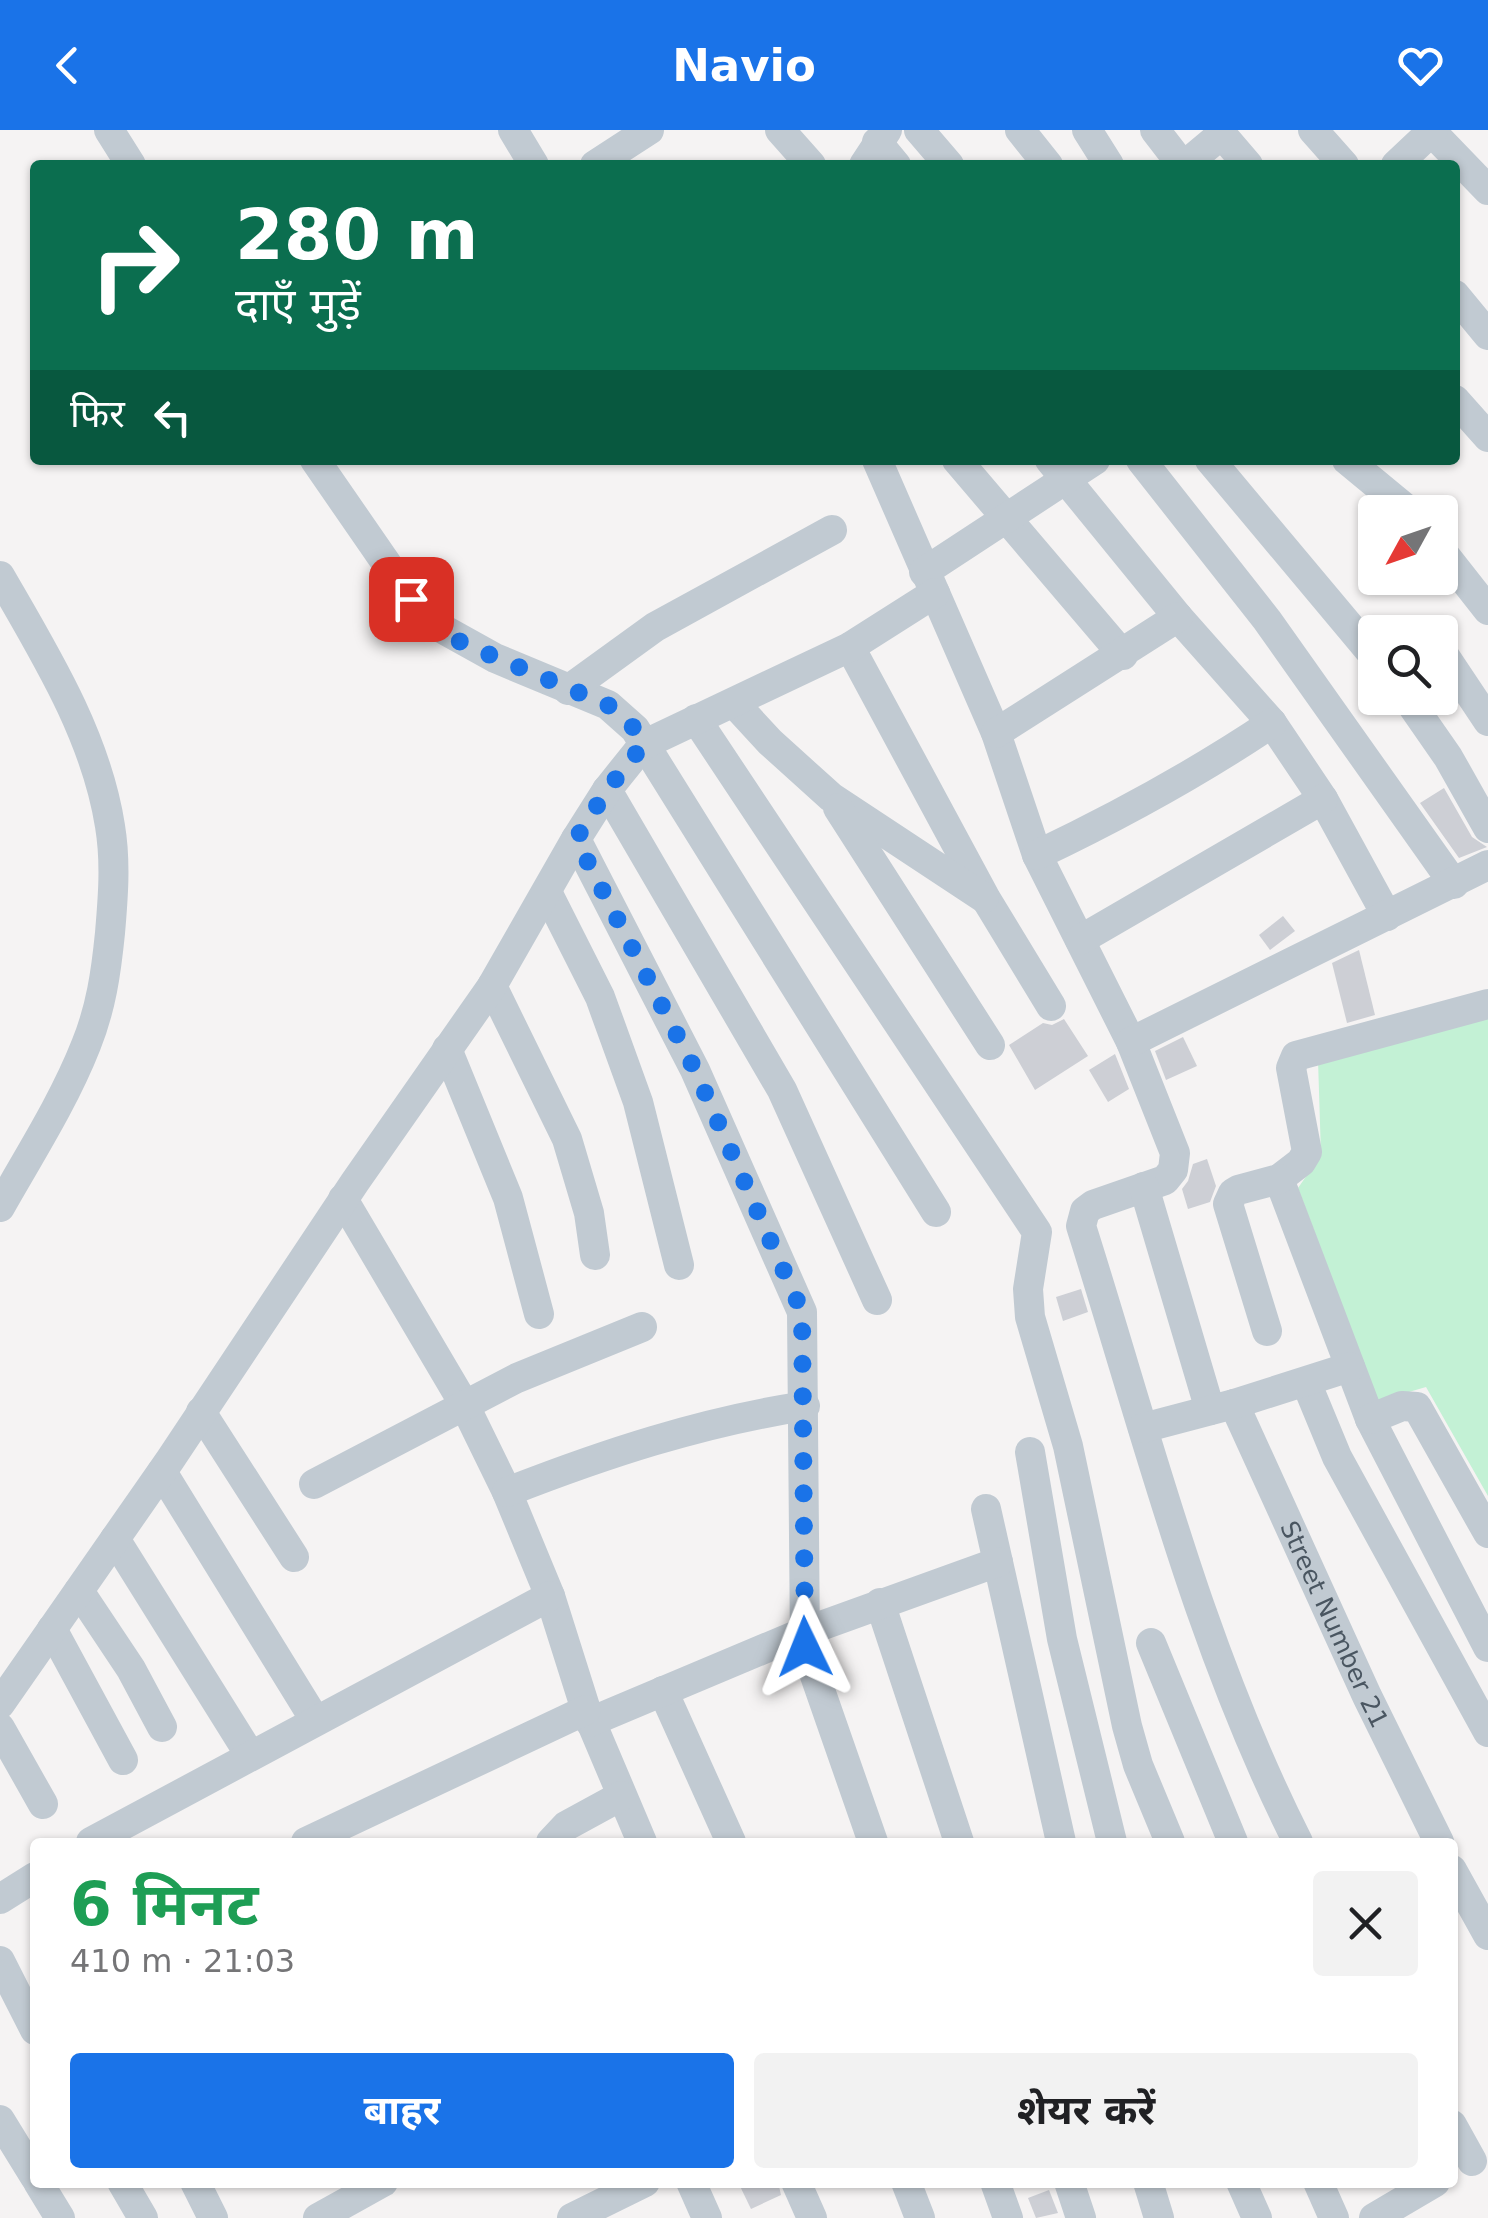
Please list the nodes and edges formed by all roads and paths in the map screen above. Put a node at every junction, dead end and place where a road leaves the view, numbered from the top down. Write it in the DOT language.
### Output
graph roads {
  1 [pos="109,130"];
  2 [pos="513,130"];
  3 [pos="649,130"];
  4 [pos="780,130"];
  5 [pos="919,130"];
  6 [pos="1020,130"];
  7 [pos="1087,130"];
  8 [pos="1155,130"];
  9 [pos="1313,130"];
  10 [pos="1431,131"];
  11 [pos="1220,132"];
  12 [pos="127,160"];
  13 [pos="531,160"];
  14 [pos="604,160"];
  15 [pos="807,160"];
  16 [pos="946,160"];
  17 [pos="1044,160"];
  18 [pos="1106,160"];
  19 [pos="1180,160"];
  20 [pos="1189,160"];
  21 [pos="1244,160"];
  22 [pos="1340,160"];
  23 [pos="1401,160"];
  24 [pos="1459,160"];
  25 [pos="1460,161"];
  26 [pos="1488,190"];
  27 [pos="1460,302"];
  28 [pos="1488,335"];
  29 [pos="1460,406"];
  30 [pos="1488,437"];
  31 [pos="318,465"];
  32 [pos="878,465"];
  33 [pos="960,465"];
  34 [pos="1144,465"];
  35 [pos="1214,465"];
  36 [pos="1353,465"];
  37 [pos="1058,470"];
  38 [pos="1389,495"];
  39 [pos="1007,520"];
  40 [pos="832,530"];
  41 [pos="1458,572"];
  42 [pos="0,576"];
  43 [pos="930,583"];
  44 [pos="1488,610"];
  45 [pos="1178,616"];
  46 [pos="1358,637"];
  47 [pos="850,647"];
  48 [pos="1122,654"];
  49 [pos="1458,675"];
  50 [pos="568,690"];
  51 [pos="735,704"];
  52 [pos="1419,715"];
  53 [pos="696,719"];
  54 [pos="1488,721"];
  55 [pos="1272,723"];
  56 [pos="996,734"];
  57 [pos="643,745"];
  58 [pos="607,790"];
  59 [pos="832,797"];
  60 [pos="1323,798"];
  61 [pos="1488,828"];
  62 [pos="576,839"];
  63 [pos="1037,855"];
  64 [pos="1488,865"];
  65 [pos="1454,884"];
  66 [pos="547,892"];
  67 [pos="986,899"];
  68 [pos="1387,916"];
  69 [pos="1080,940"];
  70 [pos="492,986"];
  71 [pos="1488,1004"];
  72 [pos="1051,1006"];
  73 [pos="1131,1042"];
  74 [pos="990,1045"];
  75 [pos="447,1049"];
  76 [pos="1279,1179"];
  77 [pos="1144,1187"];
  78 [pos="344,1198"];
  79 [pos="0,1206"];
  80 [pos="936,1212"];
  81 [pos="596,1254"];
  82 [pos="679,1264"];
  83 [pos="878,1300"];
  84 [pos="539,1314"];
  85 [pos="642,1327"];
  86 [pos="1266,1331"];
  87 [pos="1350,1367"];
  88 [pos="1306,1382"];
  89 [pos="464,1404"];
  90 [pos="805,1406"];
  91 [pos="1222,1407"];
  92 [pos="202,1412"];
  93 [pos="1370,1419"];
  94 [pos="1143,1428"];
  95 [pos="1030,1452"];
  96 [pos="162,1472"];
  97 [pos="314,1484"];
  98 [pos="507,1492"];
  99 [pos="986,1509"];
  100 [pos="1488,1534"];
  101 [pos="115,1539"];
  102 [pos="294,1557"];
  103 [pos="998,1562"];
  104 [pos="78,1591"];
  105 [pos="550,1596"];
  106 [pos="880,1602"];
  107 [pos="52,1630"];
  108 [pos="804,1632"];
  109 [pos="1151,1644"];
  110 [pos="1488,1647"];
  111 [pos="662,1691"];
  112 [pos="0,1704"];
  113 [pos="588,1716"];
  114 [pos="315,1720"];
  115 [pos="162,1727"];
  116 [pos="0,1728"];
  117 [pos="1488,1732"];
  118 [pos="250,1755"];
  119 [pos="123,1760"];
  120 [pos="621,1796"];
  121 [pos="44,1804"];
  122 [pos="98,1838"];
  123 [pos="315,1838"];
  124 [pos="555,1838"];
  125 [pos="640,1838"];
  126 [pos="729,1838"];
  127 [pos="872,1838"];
  128 [pos="957,1838"];
  129 [pos="1061,1838"];
  130 [pos="1111,1838"];
  131 [pos="1168,1838"];
  132 [pos="1232,1838"];
  133 [pos="1296,1838"];
  134 [pos="1437,1838"];
  135 [pos="30,1879"];
  136 [pos="1458,1881"];
  137 [pos="0,1898"];
  138 [pos="1488,1935"];
  139 [pos="12,1978"];
  140 [pos="30,2019"];
  141 [pos="0,2120"];
  142 [pos="1458,2137"];
  143 [pos="1471,2162"];
  144 [pos="30,2169"];
  145 [pos="42,2188"];
  146 [pos="126,2188"];
  147 [pos="198,2188"];
  148 [pos="634,2188"];
  149 [pos="694,2188"];
  150 [pos="799,2188"];
  151 [pos="908,2188"];
  152 [pos="997,2188"];
  153 [pos="1071,2188"];
  154 [pos="1150,2188"];
  155 [pos="1244,2188"];
  156 [pos="1321,2188"];
  157 [pos="1396,2192"];
  158 [pos="369,2194"];
  159 [pos="60,2218"];
  160 [pos="143,2218"];
  161 [pos="213,2218"];
  162 [pos="318,2218"];
  163 [pos="572,2218"];
  164 [pos="707,2218"];
  165 [pos="812,2218"];
  166 [pos="920,2218"];
  167 [pos="1008,2218"];
  168 [pos="1081,2218"];
  169 [pos="1159,2218"];
  170 [pos="1257,2218"];
  171 [pos="1334,2218"];
  172 [pos="1374,2218"];
  1 -- 12 [label="street"];
  2 -- 13 [label="street"];
  3 -- 14 [label="street"];
  4 -- 15 [label="street"];
  5 -- 16 [label="street"];
  6 -- 17 [label="street"];
  7 -- 18 [label="street"];
  8 -- 19 [label="street"];
  9 -- 22 [label="street"];
  10 -- 23 [label="street"];
  10 -- 24 [label="street"];
  11 -- 20 [label="street"];
  11 -- 21 [label="street"];
  25 -- 26 [label="street"];
  27 -- 28 [label="street"];
  29 -- 30 [label="street"];
  31 -- 50 [label="street"];
  32 -- 43 [label="street"];
  33 -- 39 [label="street"];
  34 -- 65 [label="street"];
  35 -- 46 [label="street"];
  36 -- 38 [label="street"];
  37 -- 39 [label="street"];
  37 -- 45 [label="street"];
  39 -- 43 [label="street"];
  39 -- 48 [label="street"];
  40 -- 50 [label="street"];
  41 -- 44 [label="street"];
  42 -- 79 [label="street"];
  43 -- 47 [label="street"];
  43 -- 56 [label="street"];
  45 -- 48 [label="street"];
  45 -- 55 [label="street"];
  47 -- 51 [label="street"];
  47 -- 67 [label="street"];
  48 -- 56 [label="street"];
  49 -- 54 [label="street"];
  50 -- 57 [label="street"];
  51 -- 53 [label="street"];
  51 -- 59 [label="street"];
  52 -- 61 [label="street"];
  53 -- 57 [label="street"];
  53 -- 131 [label="street"];
  55 -- 60 [label="street"];
  55 -- 63 [label="street"];
  56 -- 63 [label="street"];
  57 -- 58 [label="street"];
  57 -- 80 [label="street"];
  58 -- 62 [label="street"];
  58 -- 83 [label="street"];
  59 -- 67 [label="street"];
  59 -- 74 [label="street"];
  60 -- 68 [label="street"];
  60 -- 69 [label="street"];
  62 -- 66 [label="street"];
  62 -- 90 [label="street"];
  63 -- 69 [label="street"];
  64 -- 65 [label="street"];
  65 -- 68 [label="street"];
  66 -- 70 [label="street"];
  66 -- 82 [label="street"];
  67 -- 72 [label="street"];
  68 -- 73 [label="street"];
  69 -- 73 [label="street"];
  70 -- 75 [label="street"];
  70 -- 81 [label="street"];
  71 -- 76 [label="street"];
  73 -- 77 [label="street"];
  75 -- 78 [label="street"];
  75 -- 84 [label="street"];
  76 -- 86 [label="street"];
  76 -- 87 [label="street"];
  77 -- 91 [label="street, Street Number 21"];
  77 -- 94 [label="street"];
  78 -- 89 [label="street"];
  78 -- 92 [label="street"];
  85 -- 89 [label="street"];
  87 -- 88 [label="street"];
  87 -- 93 [label="street"];
  88 -- 91 [label="street"];
  88 -- 117 [label="street"];
  89 -- 97 [label="street"];
  89 -- 98 [label="street"];
  90 -- 98 [label="street"];
  90 -- 108 [label="street"];
  91 -- 94 [label="street"];
  91 -- 134 [label="street, Street Number 21"];
  92 -- 96 [label="street"];
  92 -- 102 [label="street"];
  93 -- 100 [label="street"];
  93 -- 110 [label="street"];
  94 -- 133 [label="street"];
  95 -- 130 [label="street"];
  96 -- 101 [label="street"];
  96 -- 114 [label="street"];
  98 -- 105 [label="street"];
  99 -- 103 [label="street"];
  101 -- 104 [label="street"];
  101 -- 118 [label="street"];
  103 -- 106 [label="street"];
  103 -- 129 [label="street"];
  104 -- 107 [label="street"];
  104 -- 115 [label="street"];
  105 -- 113 [label="street"];
  105 -- 114 [label="street"];
  106 -- 108 [label="street"];
  106 -- 128 [label="street"];
  107 -- 112 [label="street"];
  107 -- 119 [label="street"];
  108 -- 111 [label="street"];
  108 -- 127 [label="street"];
  109 -- 132 [label="street"];
  111 -- 113 [label="street"];
  111 -- 126 [label="street"];
  113 -- 120 [label="street"];
  113 -- 123 [label="street"];
  114 -- 118 [label="street"];
  116 -- 121 [label="street"];
  118 -- 122 [label="street"];
  120 -- 124 [label="street"];
  120 -- 125 [label="street"];
  135 -- 137 [label="street"];
  136 -- 138 [label="street"];
  139 -- 140 [label="street"];
  141 -- 144 [label="street"];
  142 -- 143 [label="street"];
  145 -- 159 [label="street"];
  146 -- 160 [label="street"];
  147 -- 161 [label="street"];
  148 -- 163 [label="street"];
  149 -- 164 [label="street"];
  150 -- 165 [label="street"];
  151 -- 166 [label="street"];
  152 -- 167 [label="street"];
  153 -- 168 [label="street"];
  154 -- 169 [label="street"];
  155 -- 170 [label="street"];
  156 -- 171 [label="street"];
  157 -- 172 [label="street"];
  158 -- 162 [label="street"];
}
